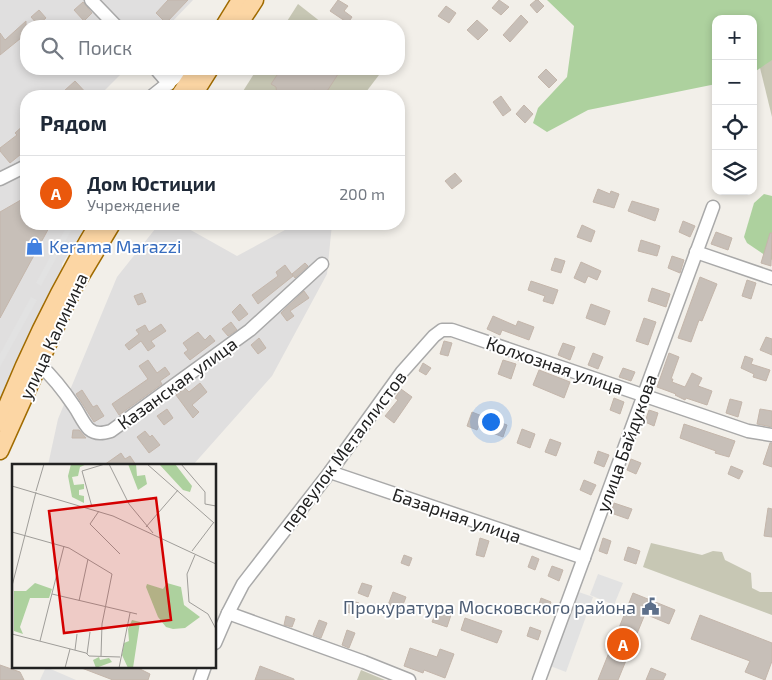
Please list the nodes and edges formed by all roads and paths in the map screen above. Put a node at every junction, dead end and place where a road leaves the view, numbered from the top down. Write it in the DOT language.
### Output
graph roads {
  1 [pos="90,0"];
  2 [pos="240,0"];
  3 [pos="255,0"];
  4 [pos="110,20"];
  5 [pos="228,20"];
  6 [pos="242,20"];
  7 [pos="161,75"];
  8 [pos="183,75"];
  9 [pos="190,75"];
  10 [pos="206,75"];
  11 [pos="174,90"];
  12 [pos="197,90"];
  13 [pos="20,169"];
  14 [pos="0,178"];
  15 [pos="713,207"];
  16 [pos="95,230"];
  17 [pos="108,230"];
  18 [pos="696,252"];
  19 [pos="322,264"];
  20 [pos="772,278"];
  21 [pos="452,330"];
  22 [pos="39,364"];
  23 [pos="643,396"];
  24 [pos="2,413"];
  25 [pos="772,435"];
  26 [pos="0,451"];
  27 [pos="330,472"];
  28 [pos="584,558"];
  29 [pos="228,613"];
  30 [pos="216,641"];
  31 [pos="205,668"];
  32 [pos="200,680"];
  33 [pos="409,680"];
  34 [pos="539,680"];
  1 -- 4 [label="street"];
  2 -- 5 [label="main road"];
  3 -- 6 [label="main road"];
  7 -- 11 [label="street"];
  8 -- 11 [label="street"];
  9 -- 11 [label="main road"];
  10 -- 12 [label="main road"];
  13 -- 14 [label="street"];
  15 -- 18 [label="street, улица Байдукова"];
  16 -- 24 [label="main road, улица Калинина"];
  17 -- 22 [label="main road, улица Калинина"];
  18 -- 20 [label="street"];
  18 -- 23 [label="street, улица Байдукова"];
  19 -- 22 [label="street, Казанская улица"];
  21 -- 23 [label="street, Колхозная улица"];
  21 -- 27 [label="street, переулок Металлистов"];
  22 -- 26 [label="main road, улица Калинина"];
  23 -- 25 [label="street, Колхозная улица"];
  23 -- 28 [label="street, улица Байдукова"];
  27 -- 28 [label="street, Базарная улица"];
  27 -- 29 [label="street, переулок Металлистов"];
  28 -- 34 [label="street, улица Байдукова"];
  29 -- 30 [label="street, переулок Металлистов"];
  29 -- 33 [label="street"];
  31 -- 32 [label="street"];
}
